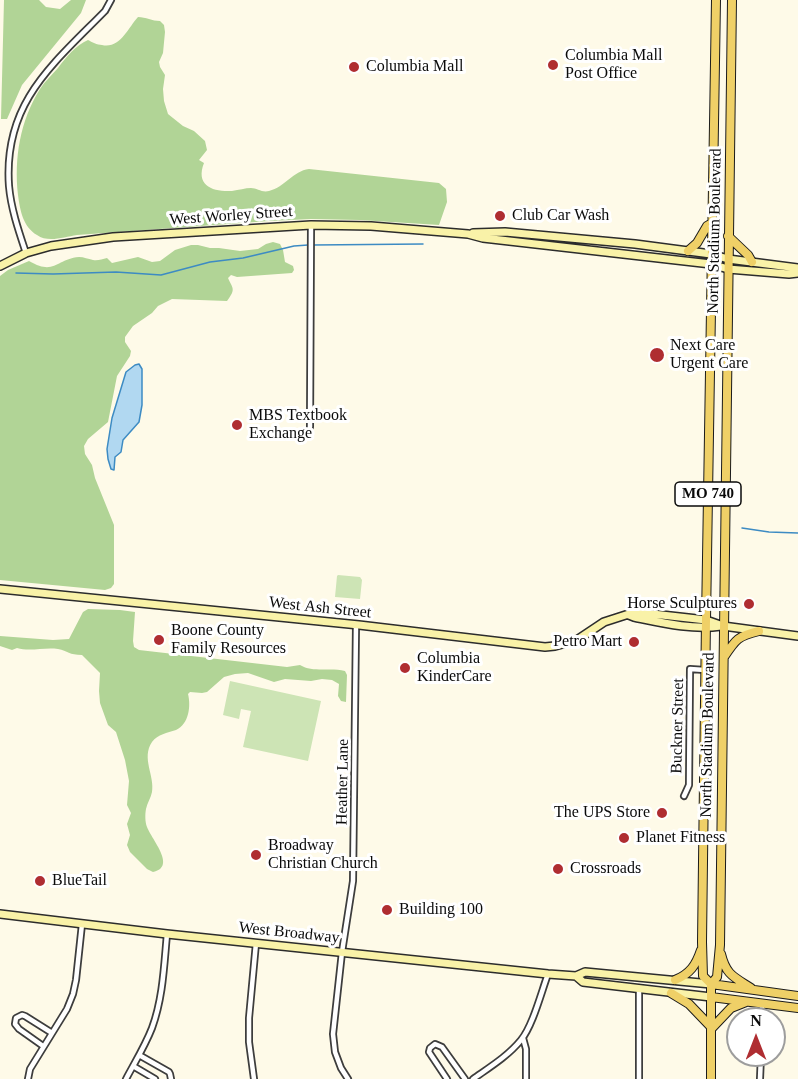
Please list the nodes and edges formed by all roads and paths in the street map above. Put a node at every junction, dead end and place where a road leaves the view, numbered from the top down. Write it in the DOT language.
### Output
graph roads {
  1 [pos="111,0"];
  2 [pos="716,0"];
  3 [pos="732,0"];
  4 [pos="712,223"];
  5 [pos="311,225"];
  6 [pos="468,234"];
  7 [pos="728,236"];
  8 [pos="688,251"];
  9 [pos="26,254"];
  10 [pos="711,254"];
  11 [pos="728,259"];
  12 [pos="752,262"];
  13 [pos="711,264"];
  14 [pos="0,266"];
  15 [pos="798,268"];
  16 [pos="728,269"];
  17 [pos="798,273"];
  18 [pos="310,427"];
  19 [pos="0,589"];
  20 [pos="706,624"];
  21 [pos="356,625"];
  22 [pos="723,626"];
  23 [pos="759,631"];
  24 [pos="798,636"];
  25 [pos="723,658"];
  26 [pos="705,670"];
  27 [pos="684,796"];
  28 [pos="2,915"];
  29 [pos="82,924"];
  30 [pos="167,934"];
  31 [pos="702,942"];
  32 [pos="256,944"];
  33 [pos="720,945"];
  34 [pos="342,952"];
  35 [pos="548,974"];
  36 [pos="576,976"];
  37 [pos="675,981"];
  38 [pos="711,984"];
  39 [pos="639,989"];
  40 [pos="755,990"];
  41 [pos="670,993"];
  42 [pos="798,996"];
  43 [pos="711,997"];
  44 [pos="746,1002"];
  45 [pos="762,1004"];
  46 [pos="798,1008"];
  47 [pos="712,1028"];
  48 [pos="52,1033"];
  49 [pos="523,1038"];
  50 [pos="43,1046"];
  51 [pos="139,1055"];
  52 [pos="133,1066"];
  53 [pos="28,1079"];
  54 [pos="126,1079"];
  55 [pos="155,1079"];
  56 [pos="171,1079"];
  57 [pos="254,1079"];
  58 [pos="348,1079"];
  59 [pos="447,1079"];
  60 [pos="465,1079"];
  61 [pos="473,1079"];
  62 [pos="525,1079"];
  63 [pos="639,1079"];
  64 [pos="711,1079"];
  1 -- 9 [label="street"];
  2 -- 4 [label="main road, North Stadium Boulevard / MO 740"];
  3 -- 7 [label="main road, North Stadium Boulevard / MO 740"];
  4 -- 8 [label="main road"];
  4 -- 10 [label="main road, North Stadium Boulevard / MO 740"];
  5 -- 6 [label="street, West Worley Street"];
  5 -- 9 [label="street, West Worley Street"];
  5 -- 18 [label="street"];
  6 -- 8 [label="street, West Worley Street"];
  6 -- 13 [label="street, West Worley Street"];
  7 -- 11 [label="main road, North Stadium Boulevard / MO 740"];
  7 -- 12 [label="main road"];
  8 -- 10 [label="street, West Worley Street"];
  9 -- 14 [label="street, West Worley Street"];
  10 -- 11 [label="street, West Worley Street"];
  10 -- 13 [label="main road, North Stadium Boulevard / MO 740"];
  11 -- 12 [label="street, West Worley Street"];
  11 -- 16 [label="main road, North Stadium Boulevard / MO 740"];
  12 -- 15 [label="street, West Worley Street"];
  13 -- 16 [label="street, West Worley Street"];
  13 -- 20 [label="main road, North Stadium Boulevard / MO 740"];
  16 -- 17 [label="street, West Worley Street"];
  16 -- 22 [label="main road, North Stadium Boulevard / MO 740"];
  19 -- 21 [label="street, West Ash Street"];
  20 -- 21 [label="street, West Ash Street"];
  20 -- 22 [label="street, West Ash Street"];
  20 -- 26 [label="main road, North Stadium Boulevard / MO 740"];
  21 -- 34 [label="street, Heather Lane"];
  22 -- 23 [label="street, West Ash Street"];
  22 -- 25 [label="main road, North Stadium Boulevard / MO 740"];
  23 -- 24 [label="street, West Ash Street"];
  23 -- 25 [label="main road"];
  25 -- 33 [label="main road, North Stadium Boulevard / MO 740"];
  26 -- 27 [label="street, Buckner Street"];
  26 -- 31 [label="main road, North Stadium Boulevard / MO 740"];
  28 -- 29 [label="street, West Broadway"];
  29 -- 30 [label="street, West Broadway"];
  29 -- 48 [label="street"];
  30 -- 32 [label="street, West Broadway"];
  30 -- 51 [label="street"];
  31 -- 37 [label="main road"];
  31 -- 38 [label="main road, North Stadium Boulevard / MO 740"];
  32 -- 34 [label="street, West Broadway"];
  32 -- 57 [label="street"];
  33 -- 38 [label="main road, North Stadium Boulevard / MO 740"];
  33 -- 40 [label="main road"];
  34 -- 35 [label="street, West Broadway"];
  34 -- 58 [label="street, Heather Lane"];
  35 -- 36 [label="street, West Broadway"];
  35 -- 49 [label="street"];
  36 -- 37 [label="street, West Broadway"];
  36 -- 39 [label="street, West Broadway"];
  37 -- 38 [label="street, West Broadway"];
  38 -- 40 [label="main road, West Broadway"];
  38 -- 43 [label="main road, MO 740"];
  39 -- 41 [label="street, West Broadway"];
  39 -- 63 [label="street"];
  40 -- 42 [label="main road, West Broadway"];
  41 -- 43 [label="street, West Broadway"];
  41 -- 47 [label="main road"];
  43 -- 44 [label="main road, West Broadway"];
  43 -- 47 [label="main road, MO 740"];
  44 -- 45 [label="main road, West Broadway"];
  44 -- 47 [label="main road"];
  45 -- 46 [label="main road, West Broadway"];
  47 -- 64 [label="main road, MO 740"];
  48 -- 50 [label="street"];
  48 -- 50 [label="street"];
  49 -- 61 [label="street"];
  49 -- 62 [label="street"];
  50 -- 53 [label="street"];
  51 -- 52 [label="street"];
  51 -- 56 [label="street"];
  52 -- 54 [label="street"];
  52 -- 55 [label="street"];
  59 -- 60 [label="street"];
}
